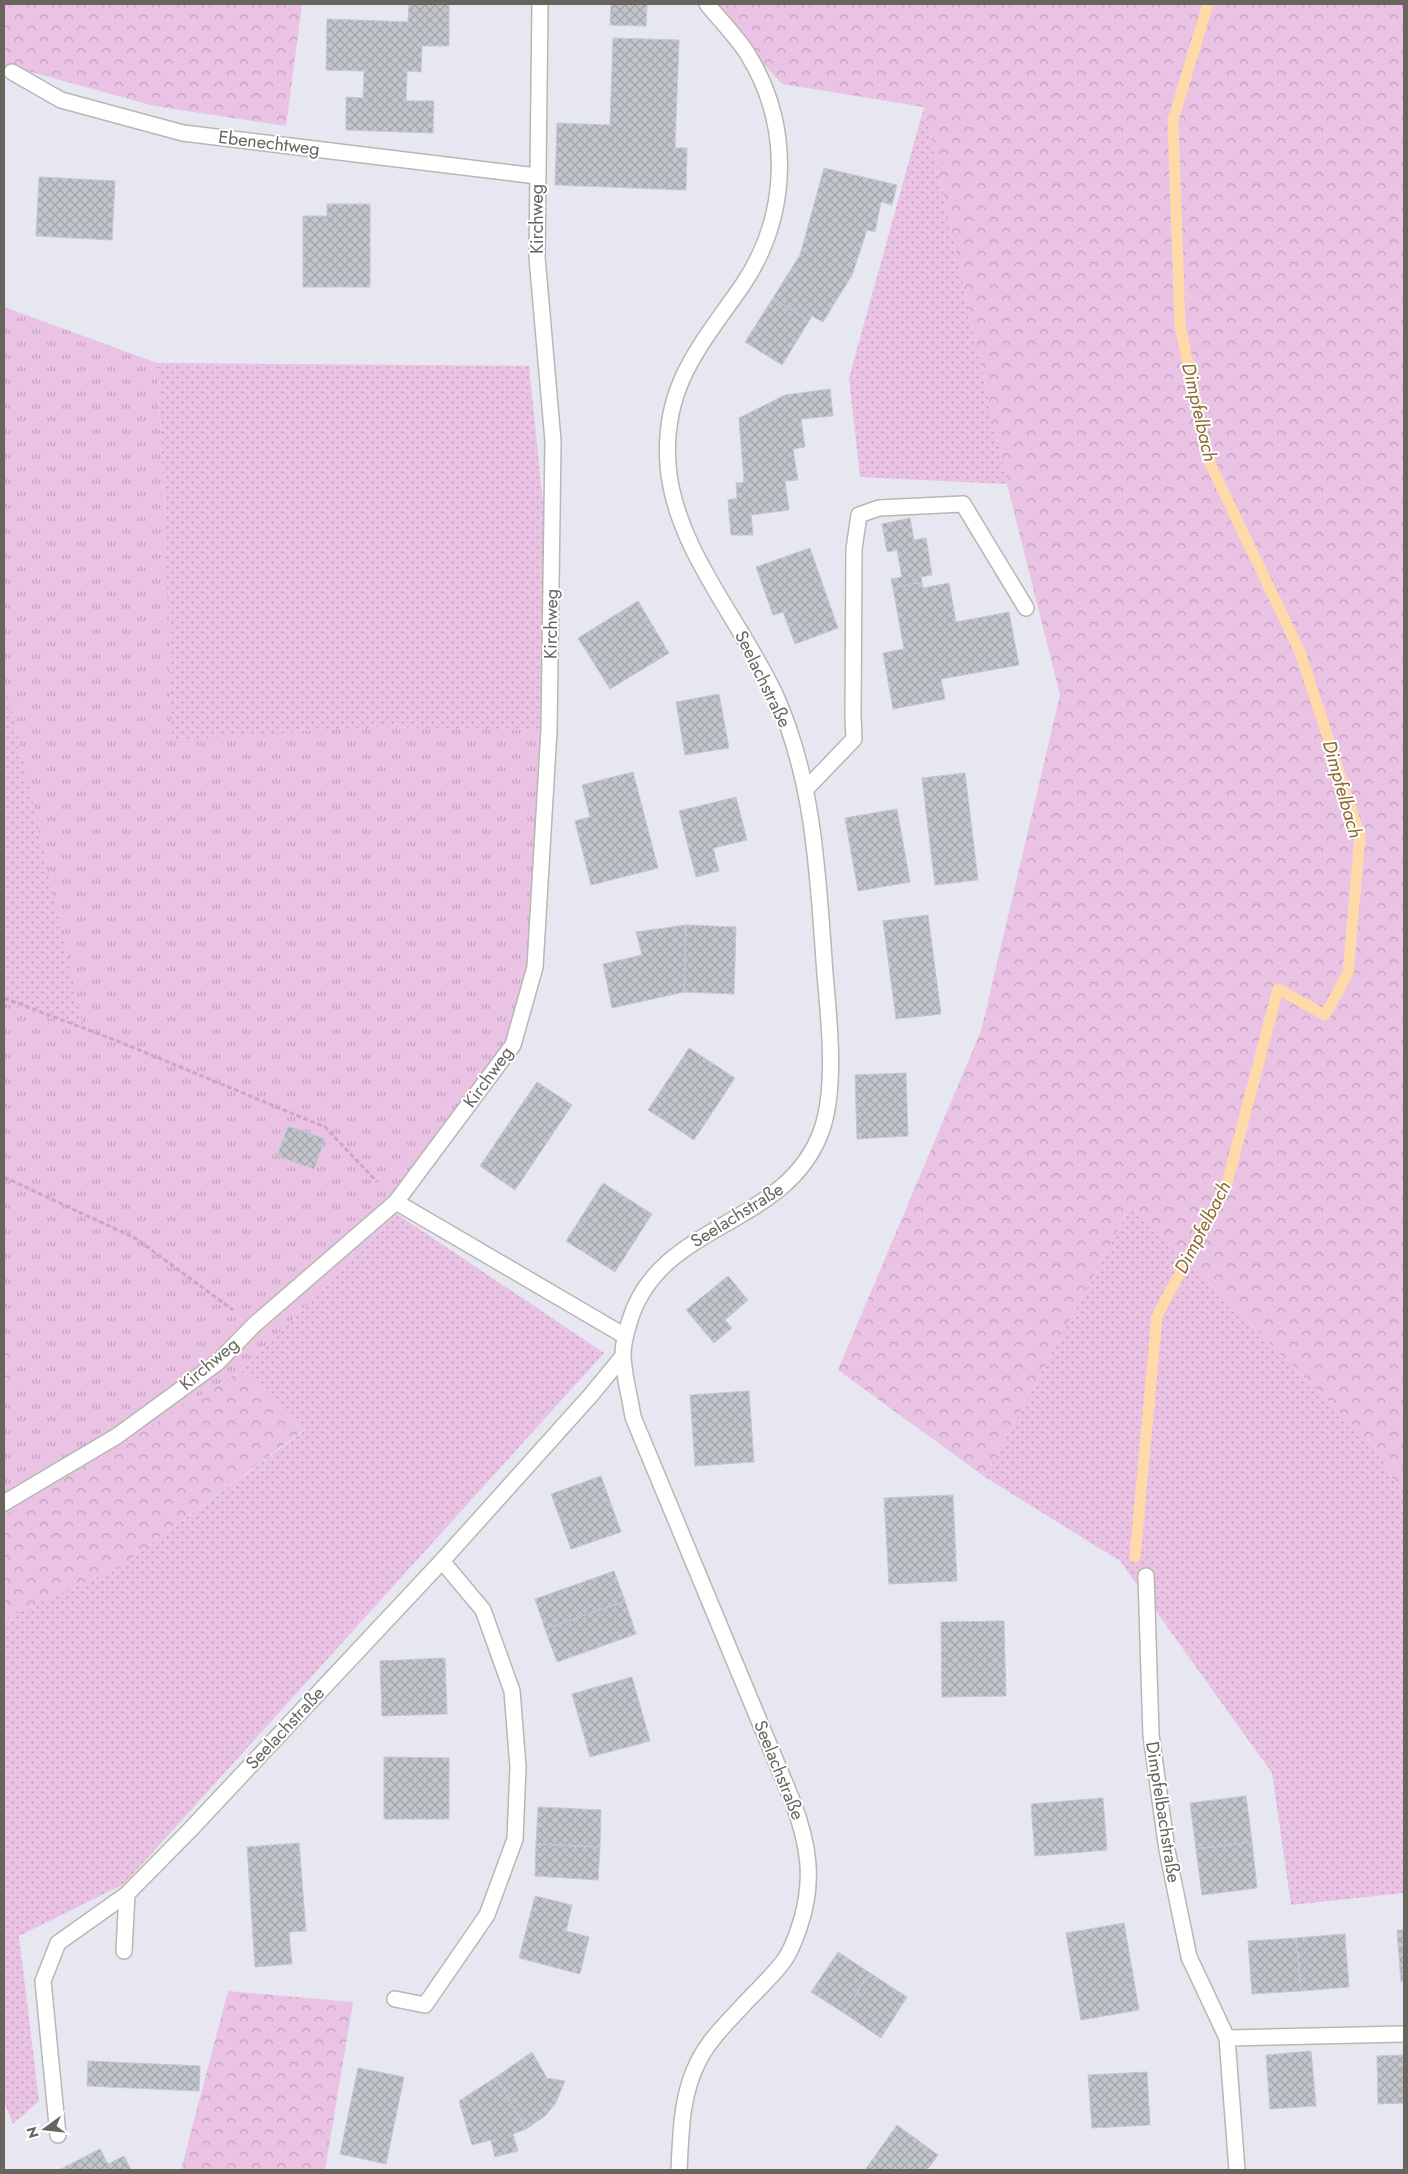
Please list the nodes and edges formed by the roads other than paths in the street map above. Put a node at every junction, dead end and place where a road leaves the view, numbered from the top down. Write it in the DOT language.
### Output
graph roads {
  1 [pos="540,4"];
  2 [pos="707,4"];
  3 [pos="12,72"];
  4 [pos="537,176"];
  5 [pos="1026,608"];
  6 [pos="806,789"];
  7 [pos="396,1202"];
  8 [pos="625,1336"];
  9 [pos="623,1356"];
  10 [pos="4,1503"];
  11 [pos="442,1561"];
  12 [pos="1146,1576"];
  13 [pos="127,1894"];
  14 [pos="124,1951"];
  15 [pos="395,1999"];
  16 [pos="1404,2034"];
  17 [pos="1226,2038"];
  18 [pos="58,2135"];
  19 [pos="678,2170"];
  20 [pos="1237,2170"];
  1 -- 4 [label="street, Kirchweg"];
  2 -- 6 [label="street, Seelachstraße"];
  3 -- 4 [label="street, Ebenechtweg"];
  4 -- 7 [label="street, Kirchweg"];
  5 -- 6 [label="street"];
  6 -- 8 [label="street, Seelachstraße"];
  7 -- 8 [label="street"];
  7 -- 10 [label="street, Kirchweg"];
  8 -- 9 [label="street, Seelachstraße"];
  9 -- 11 [label="street, Seelachstraße"];
  9 -- 19 [label="street, Seelachstraße"];
  11 -- 13 [label="street, Seelachstraße"];
  11 -- 15 [label="street"];
  12 -- 17 [label="street, Dimpfelbachstraße"];
  13 -- 14 [label="street"];
  13 -- 18 [label="street, Seelachstraße"];
  16 -- 17 [label="street"];
  17 -- 20 [label="street, Dimpfelbachstraße"];
}
